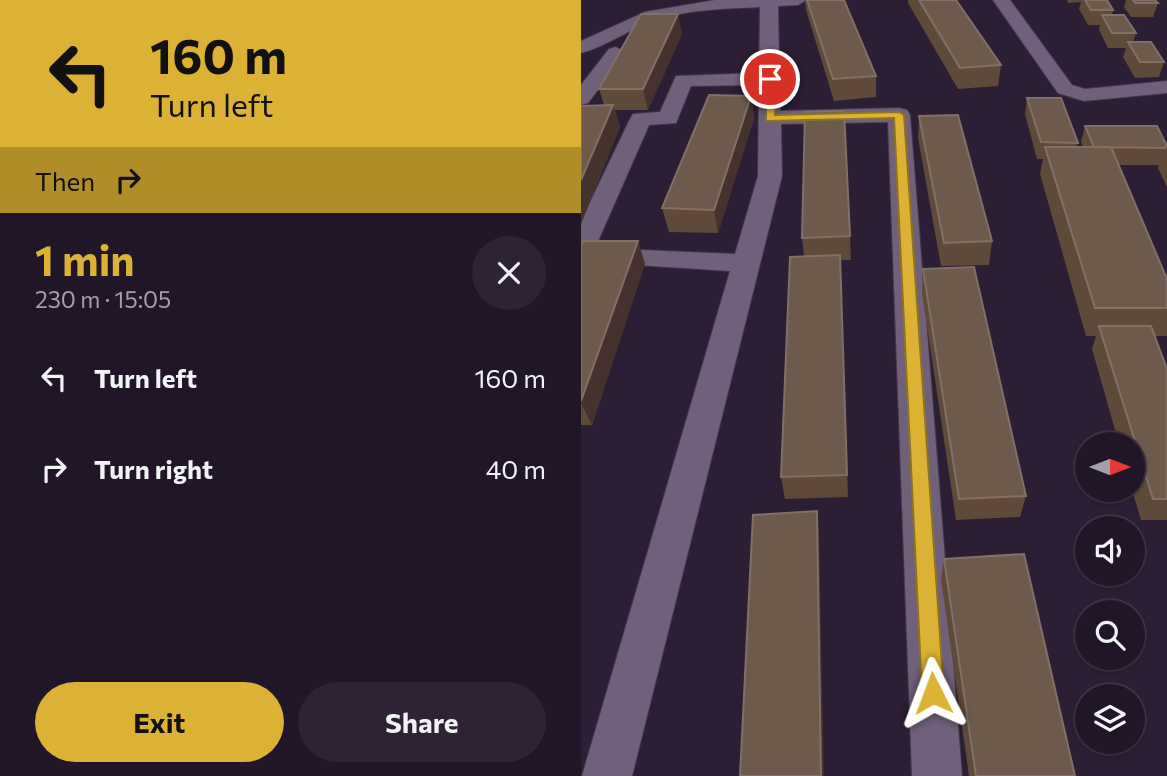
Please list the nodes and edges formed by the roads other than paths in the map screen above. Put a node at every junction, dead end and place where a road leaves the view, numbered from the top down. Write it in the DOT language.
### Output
graph roads {
  1 [pos="1001,0"];
  2 [pos="779,1"];
  3 [pos="581,47"];
  4 [pos="616,53"];
  5 [pos="770,79"];
  6 [pos="1167,87"];
  7 [pos="581,99"];
  8 [pos="770,118"];
  9 [pos="581,249"];
  10 [pos="581,255"];
  11 [pos="746,263"];
  12 [pos="607,776"];
  13 [pos="937,776"];
  1 -- 6 [label="street"];
  2 -- 3 [label="street"];
  2 -- 5 [label="street"];
  4 -- 7 [label="street"];
  5 -- 8 [label="street"];
  5 -- 9 [label="street"];
  8 -- 11 [label="street"];
  8 -- 13 [label="street"];
  10 -- 11 [label="street"];
  11 -- 12 [label="street"];
}
